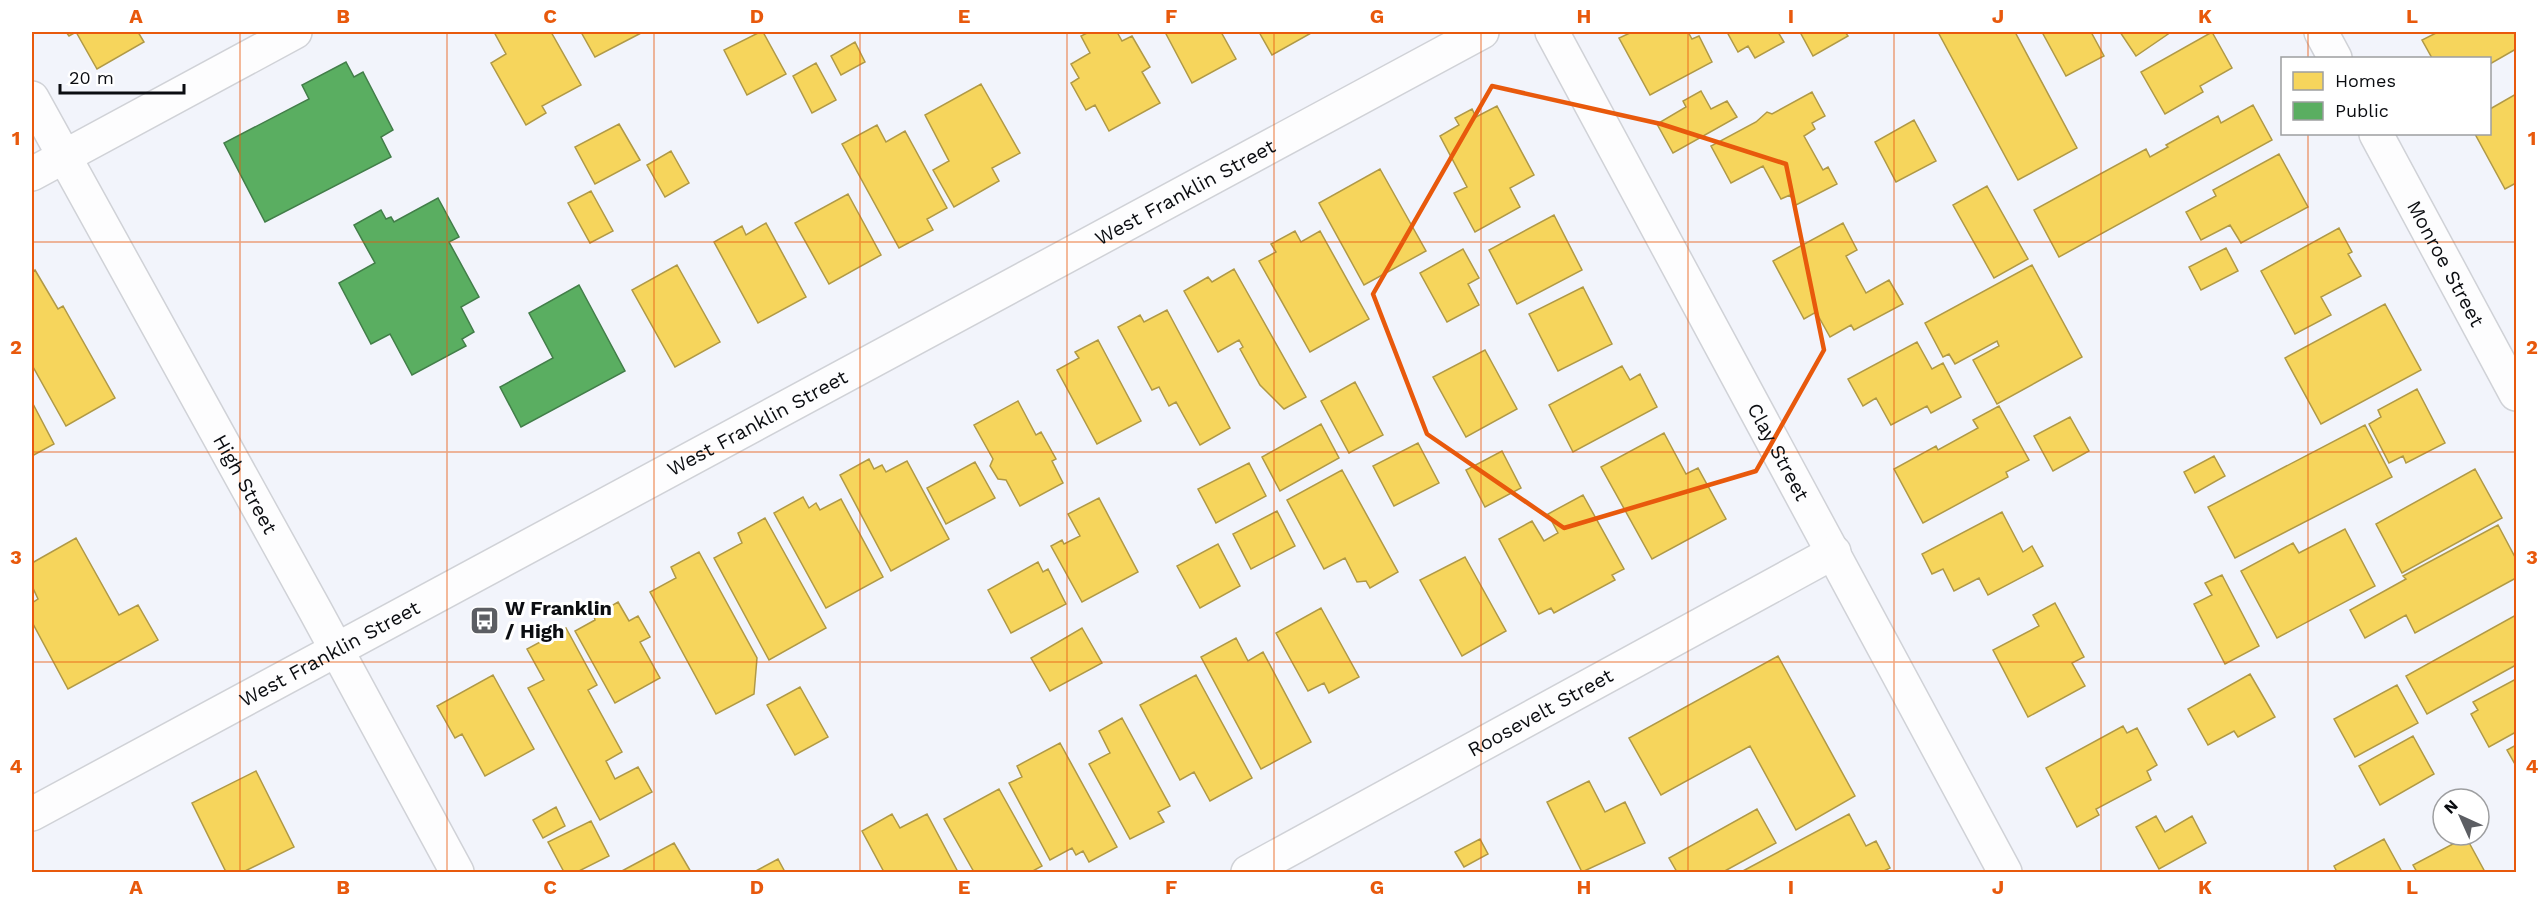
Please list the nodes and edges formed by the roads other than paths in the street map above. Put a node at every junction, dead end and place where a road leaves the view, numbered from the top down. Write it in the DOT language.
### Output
graph roads {
  1 [pos="295,32"];
  2 [pos="1482,32"];
  3 [pos="1552,32"];
  4 [pos="2320,32"];
  5 [pos="2334,57"];
  6 [pos="32,98"];
  7 [pos="2377,135"];
  8 [pos="64,156"];
  9 [pos="32,174"];
  10 [pos="2517,393"];
  11 [pos="1834,552"];
  12 [pos="337,650"];
  13 [pos="32,814"];
  14 [pos="457,873"];
  15 [pos="1248,873"];
  16 [pos="2005,873"];
  1 -- 8 [label="street"];
  2 -- 12 [label="street, West Franklin Street"];
  3 -- 11 [label="street, Clay Street"];
  4 -- 5 [label="street"];
  6 -- 8 [label="street, High Street"];
  7 -- 10 [label="street, Monroe Street"];
  8 -- 9 [label="street"];
  8 -- 12 [label="street, High Street"];
  11 -- 15 [label="street, Roosevelt Street"];
  11 -- 16 [label="street, Clay Street"];
  12 -- 13 [label="street, West Franklin Street"];
  12 -- 14 [label="street, High Street"];
}
